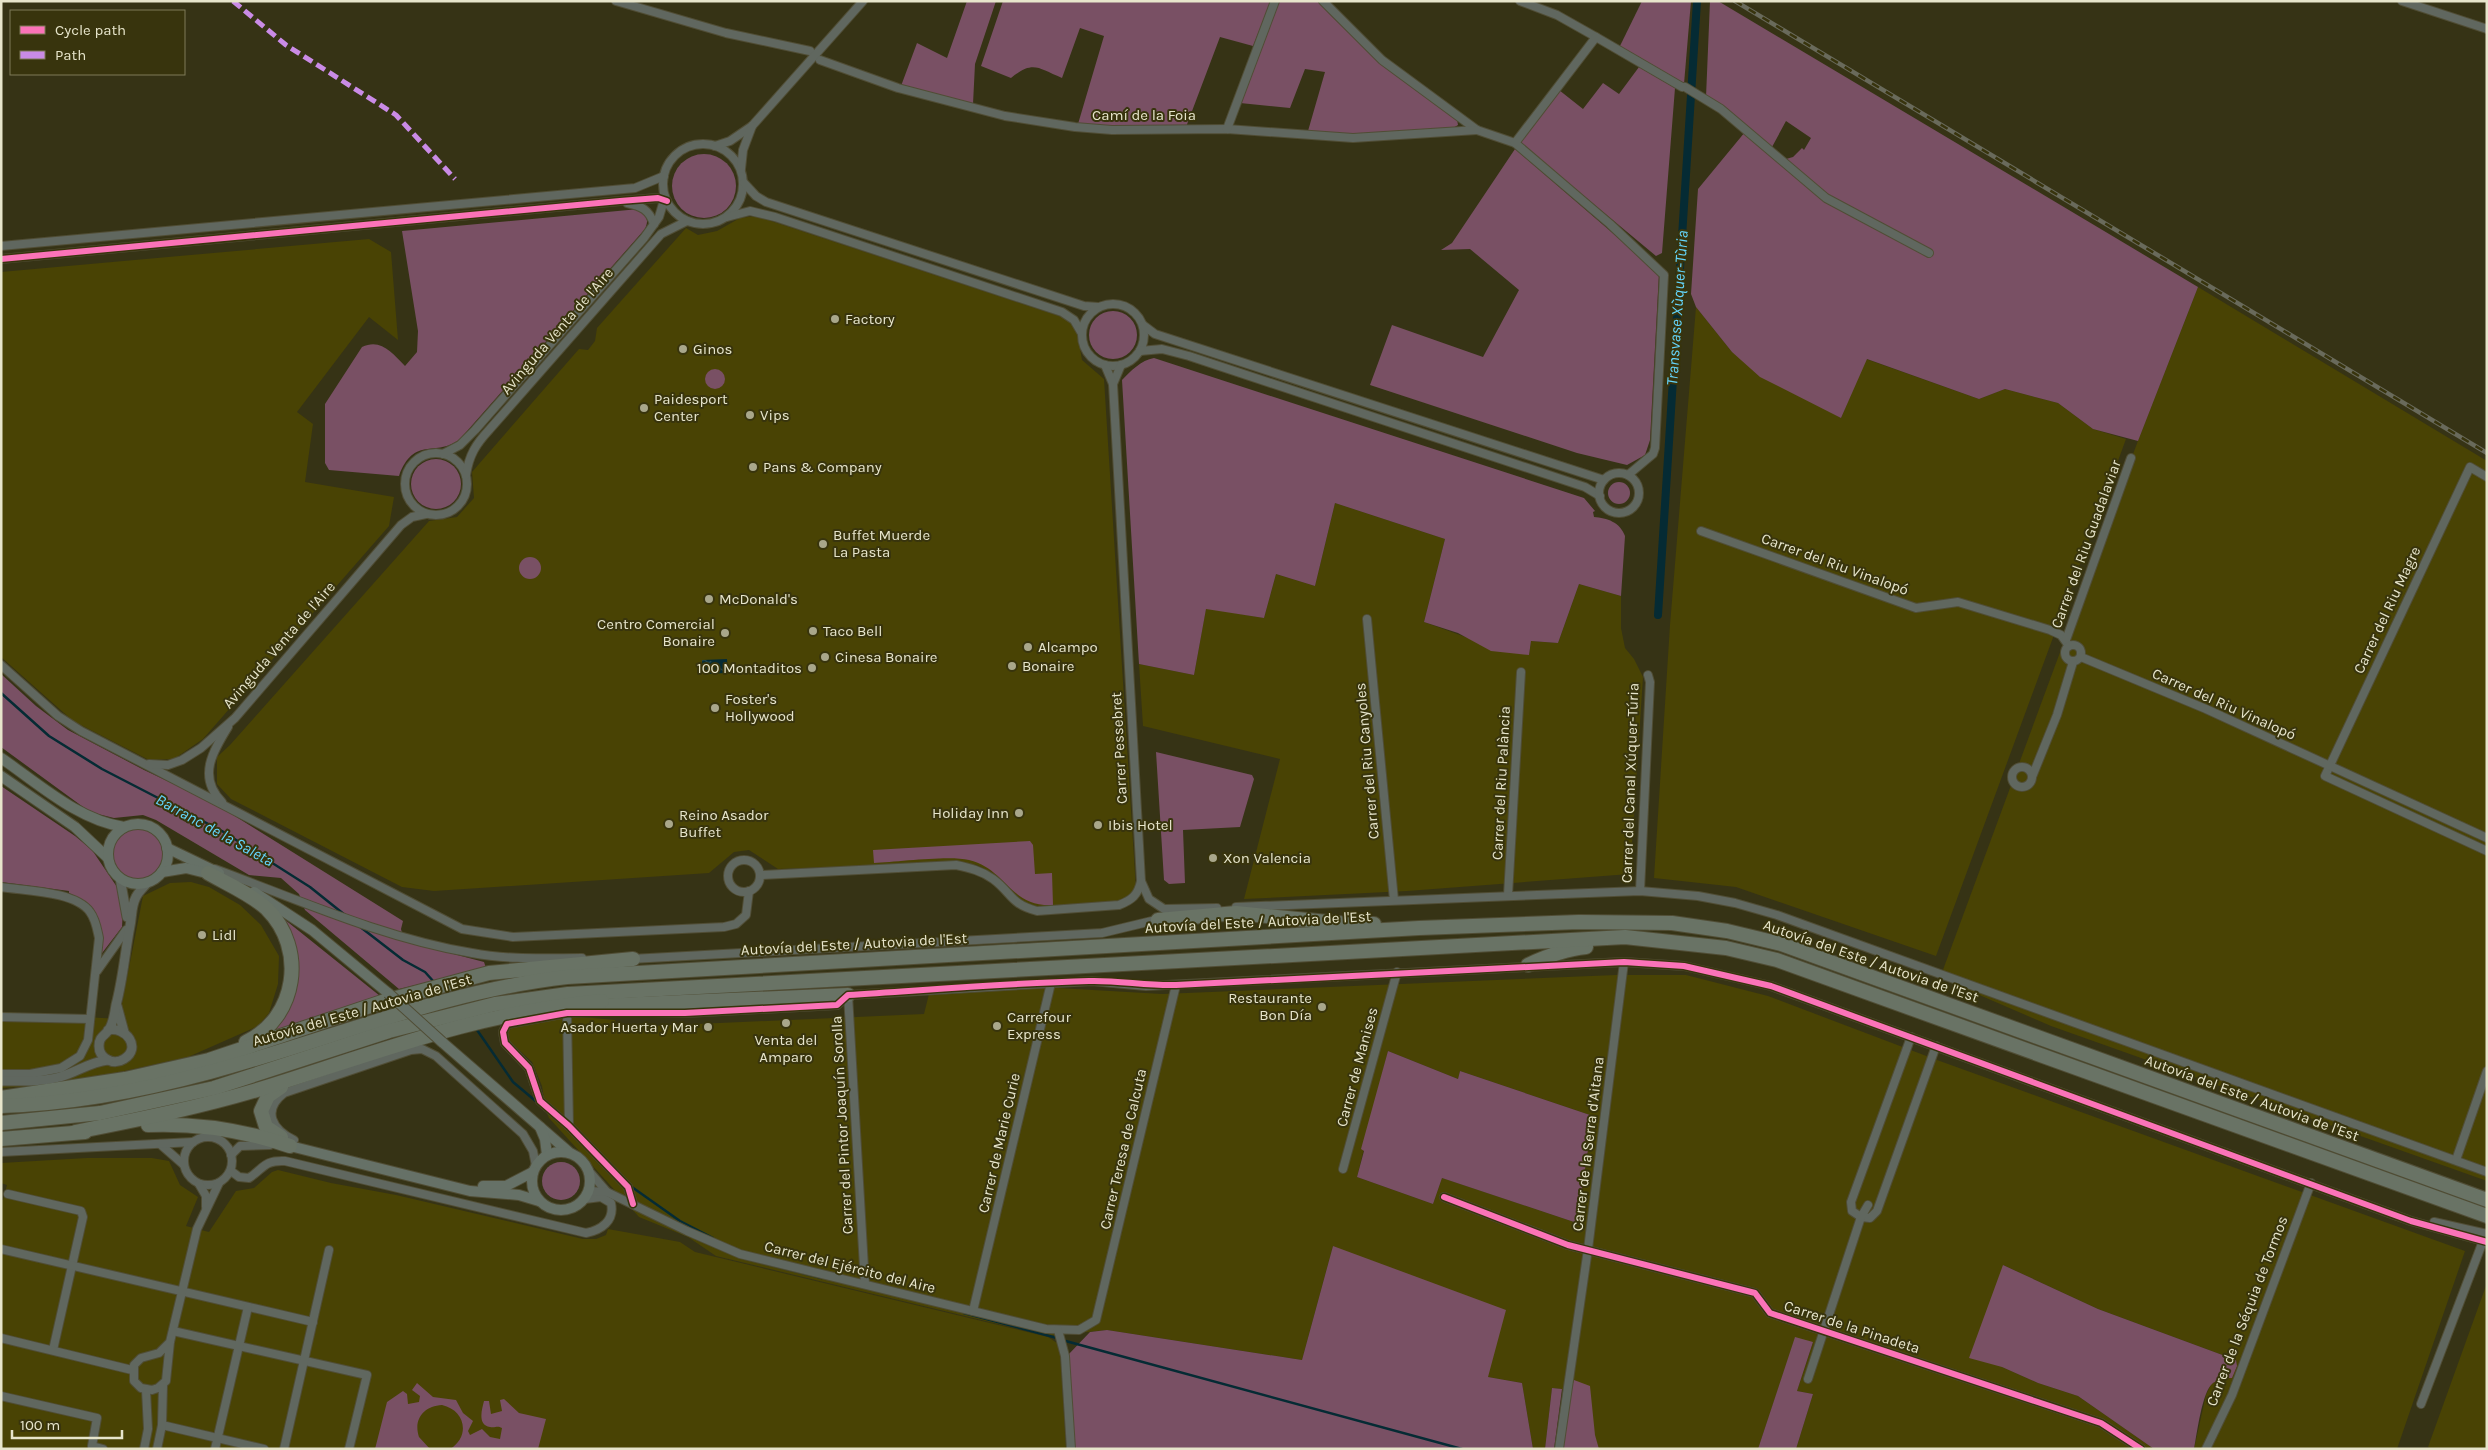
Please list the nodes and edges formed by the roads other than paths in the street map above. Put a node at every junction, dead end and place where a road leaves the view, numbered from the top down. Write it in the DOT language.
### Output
graph roads {
  1 [pos="616,1"];
  2 [pos="863,1"];
  3 [pos="1275,1"];
  4 [pos="1323,1"];
  5 [pos="1520,1"];
  6 [pos="2402,1"];
  7 [pos="2487,29"];
  8 [pos="1596,37"];
  9 [pos="810,51"];
  10 [pos="820,60"];
  11 [pos="752,126"];
  12 [pos="1227,129"];
  13 [pos="1477,130"];
  14 [pos="1516,143"];
  15 [pos="715,146"];
  16 [pos="741,169"];
  17 [pos="664,176"];
  18 [pos="744,183"];
  19 [pos="665,199"];
  20 [pos="620,201"];
  21 [pos="727,217"];
  22 [pos="687,221"];
  23 [pos="654,224"];
  24 [pos="1,246"];
  25 [pos="1929,253"];
  26 [pos="1,259"];
  27 [pos="1098,307"];
  28 [pos="1143,325"];
  29 [pos="1081,332"];
  30 [pos="1140,351"];
  31 [pos="1105,365"];
  32 [pos="1121,365"];
  33 [pos="1113,384"];
  34 [pos="443,454"];
  35 [pos="2131,458"];
  36 [pos="466,475"];
  37 [pos="1628,475"];
  38 [pos="2487,477"];
  39 [pos="1604,480"];
  40 [pos="1600,496"];
  41 [pos="426,514"];
  42 [pos="1701,531"];
  43 [pos="1367,618"];
  44 [pos="2067,643"];
  45 [pos="2081,657"];
  46 [pos="2073,662"];
  47 [pos="1,665"];
  48 [pos="1521,672"];
  49 [pos="1648,675"];
  50 [pos="234,718"];
  51 [pos="2040,753"];
  52 [pos="1,758"];
  53 [pos="138,761"];
  54 [pos="2329,765"];
  55 [pos="2023,767"];
  56 [pos="1,776"];
  57 [pos="2032,777"];
  58 [pos="229,807"];
  59 [pos="124,827"];
  60 [pos="2487,838"];
  61 [pos="167,848"];
  62 [pos="2487,851"];
  63 [pos="108,858"];
  64 [pos="206,869"];
  65 [pos="162,872"];
  66 [pos="760,876"];
  67 [pos="120,878"];
  68 [pos="1140,881"];
  69 [pos="148,882"];
  70 [pos="1,887"];
  71 [pos="749,891"];
  72 [pos="1640,891"];
  73 [pos="1508,895"];
  74 [pos="1394,900"];
  75 [pos="1200,909"];
  76 [pos="1158,920"];
  77 [pos="1420,928"];
  78 [pos="127,935"];
  79 [pos="1672,941"];
  80 [pos="633,959"];
  81 [pos="1624,962"];
  82 [pos="1528,965"];
  83 [pos="1396,972"];
  84 [pos="96,974"];
  85 [pos="849,980"];
  86 [pos="1051,983"];
  87 [pos="1176,985"];
  88 [pos="848,995"];
  89 [pos="387,997"];
  90 [pos="117,1004"];
  91 [pos="541,1009"];
  92 [pos="567,1013"];
  93 [pos="502,1014"];
  94 [pos="1,1017"];
  95 [pos="90,1019"];
  96 [pos="108,1030"];
  97 [pos="124,1032"];
  98 [pos="1911,1037"];
  99 [pos="1936,1046"];
  100 [pos="99,1049"];
  101 [pos="358,1056"];
  102 [pos="108,1060"];
  103 [pos="198,1061"];
  104 [pos="2487,1071"];
  105 [pos="1,1074"];
  106 [pos="59,1077"];
  107 [pos="1,1081"];
  108 [pos="1,1098"];
  109 [pos="1,1106"];
  110 [pos="1,1123"];
  111 [pos="539,1126"];
  112 [pos="569,1126"];
  113 [pos="75,1132"];
  114 [pos="1,1139"];
  115 [pos="193,1142"];
  116 [pos="292,1143"];
  117 [pos="160,1144"];
  118 [pos="1,1152"];
  119 [pos="570,1153"];
  120 [pos="231,1155"];
  121 [pos="547,1155"];
  122 [pos="2456,1160"];
  123 [pos="184,1165"];
  124 [pos="535,1169"];
  125 [pos="1343,1169"];
  126 [pos="230,1170"];
  127 [pos="589,1171"];
  128 [pos="2487,1172"];
  129 [pos="2311,1182"];
  130 [pos="219,1183"];
  131 [pos="199,1184"];
  132 [pos="607,1192"];
  133 [pos="8,1194"];
  134 [pos="587,1195"];
  135 [pos="1444,1198"];
  136 [pos="2487,1200"];
  137 [pos="539,1201"];
  138 [pos="633,1204"];
  139 [pos="1868,1205"];
  140 [pos="206,1209"];
  141 [pos="2487,1216"];
  142 [pos="1861,1217"];
  143 [pos="2486,1239"];
  144 [pos="1588,1248"];
  145 [pos="1,1249"];
  146 [pos="329,1250"];
  147 [pos="72,1265"];
  148 [pos="865,1284"];
  149 [pos="183,1292"];
  150 [pos="248,1307"];
  151 [pos="973,1311"];
  152 [pos="1096,1320"];
  153 [pos="313,1322"];
  154 [pos="1824,1329"];
  155 [pos="1058,1330"];
  156 [pos="173,1331"];
  157 [pos="1,1338"];
  158 [pos="170,1342"];
  159 [pos="239,1346"];
  160 [pos="53,1350"];
  161 [pos="152,1356"];
  162 [pos="304,1361"];
  163 [pos="132,1370"];
  164 [pos="167,1370"];
  165 [pos="1808,1379"];
  166 [pos="163,1385"];
  167 [pos="146,1390"];
  168 [pos="1,1396"];
  169 [pos="2421,1404"];
  170 [pos="161,1428"];
  171 [pos="148,1429"];
  172 [pos="217,1438"];
  173 [pos="103,1449"];
  174 [pos="144,1449"];
  175 [pos="156,1449"];
  176 [pos="215,1449"];
  177 [pos="264,1449"];
  178 [pos="284,1449"];
  179 [pos="349,1449"];
  180 [pos="1071,1449"];
  181 [pos="1559,1449"];
  182 [pos="2140,1449"];
  183 [pos="2206,1449"];
  1 -- 9 [label="street"];
  2 -- 11 [label="street"];
  3 -- 12 [label="street"];
  4 -- 13 [label="street"];
  5 -- 8 [label="street"];
  6 -- 7 [label="street"];
  8 -- 14 [label="street"];
  8 -- 25 [label="street"];
  10 -- 12 [label="street, Camí de la Foia"];
  11 -- 15 [label="street"];
  11 -- 16 [label="street"];
  12 -- 13 [label="street, Camí de la Foia"];
  13 -- 14 [label="street"];
  14 -- 37 [label="street"];
  15 -- 16 [label="street"];
  15 -- 17 [label="street"];
  16 -- 18 [label="street"];
  17 -- 19 [label="street"];
  17 -- 24 [label="street"];
  18 -- 21 [label="street"];
  18 -- 27 [label="street"];
  19 -- 20 [label="street"];
  19 -- 22 [label="street"];
  19 -- 23 [label="street, Avinguda Venta de l'Aire"];
  20 -- 23 [label="street"];
  20 -- 26 [label="street"];
  21 -- 22 [label="street"];
  21 -- 29 [label="street"];
  22 -- 36 [label="street, Avinguda Venta de l'Aire"];
  23 -- 34 [label="street, Avinguda Venta de l'Aire"];
  27 -- 28 [label="street"];
  27 -- 29 [label="street"];
  28 -- 30 [label="street"];
  28 -- 39 [label="street"];
  29 -- 31 [label="street"];
  30 -- 32 [label="street"];
  30 -- 40 [label="street"];
  31 -- 32 [label="street"];
  31 -- 33 [label="street, Carrer Pessebret"];
  32 -- 33 [label="street, Carrer Pessebret"];
  33 -- 68 [label="street, Carrer Pessebret"];
  34 -- 36 [label="street"];
  34 -- 41 [label="street"];
  35 -- 44 [label="street, Carrer del Riu Guadalaviar"];
  36 -- 41 [label="street"];
  37 -- 39 [label="street"];
  37 -- 40 [label="street"];
  38 -- 54 [label="street, Carrer del Riu Magre"];
  39 -- 40 [label="street"];
  41 -- 50 [label="street, Avinguda Venta de l'Aire"];
  42 -- 44 [label="street, Carrer del Riu Vinalopó"];
  43 -- 74 [label="street, Carrer del Riu Canyoles"];
  44 -- 45 [label="street"];
  44 -- 46 [label="street"];
  45 -- 46 [label="street"];
  45 -- 54 [label="street, Carrer del Riu Vinalopó"];
  46 -- 51 [label="street"];
  47 -- 53 [label="street"];
  48 -- 73 [label="street, Carrer del Riu Palància"];
  49 -- 72 [label="street, Carrer del Canal Xúquer-Túria"];
  50 -- 53 [label="street, Avinguda Venta de l'Aire"];
  50 -- 58 [label="street"];
  51 -- 55 [label="street"];
  51 -- 57 [label="street"];
  52 -- 59 [label="main road"];
  53 -- 58 [label="street"];
  54 -- 60 [label="street, Carrer del Riu Vinalopó"];
  54 -- 62 [label="street"];
  55 -- 57 [label="street"];
  55 -- 57 [label="street"];
  56 -- 63 [label="main road"];
  58 -- 71 [label="street"];
  59 -- 61 [label="main road"];
  59 -- 63 [label="main road"];
  61 -- 64 [label="main road"];
  61 -- 65 [label="main road"];
  63 -- 67 [label="main road"];
  64 -- 65 [label="main road"];
  64 -- 80 [label="street"];
  64 -- 89 [label="main road"];
  64 -- 103 [label="highway"];
  65 -- 69 [label="main road"];
  66 -- 68 [label="street"];
  66 -- 71 [label="street"];
  66 -- 71 [label="street"];
  67 -- 69 [label="main road"];
  67 -- 78 [label="street"];
  68 -- 75 [label="street"];
  69 -- 78 [label="street"];
  70 -- 84 [label="street"];
  72 -- 73 [label="street"];
  72 -- 122 [label="street"];
  73 -- 74 [label="street"];
  74 -- 75 [label="street"];
  75 -- 76 [label="street"];
  76 -- 77 [label="highway"];
  76 -- 80 [label="street"];
  77 -- 109 [label="highway, Autovía del Este / Autovia de l'Est"];
  77 -- 136 [label="highway, Autovía del Este / Autovia de l'Est"];
  78 -- 84 [label="street"];
  78 -- 90 [label="street"];
  79 -- 82 [label="highway"];
  79 -- 85 [label="highway, Autovía del Este / Autovia de l'Est"];
  79 -- 141 [label="highway, Autovía del Este / Autovia de l'Est"];
  80 -- 89 [label="highway"];
  81 -- 82 [label="street"];
  81 -- 98 [label="street"];
  81 -- 144 [label="street, Carrer de la Serra d'Aitana"];
  82 -- 83 [label="street"];
  83 -- 87 [label="street"];
  83 -- 125 [label="street, Carrer de Manises"];
  84 -- 95 [label="street"];
  85 -- 91 [label="highway"];
  85 -- 93 [label="highway, Autovía del Este / Autovia de l'Est"];
  86 -- 87 [label="street"];
  86 -- 88 [label="street"];
  86 -- 151 [label="street, Carrer de Marie Curie"];
  87 -- 152 [label="street, Carrer Teresa de Calcuta"];
  88 -- 91 [label="highway"];
  88 -- 92 [label="street"];
  88 -- 148 [label="street, Carrer del Pintor Joaquín Sorolla"];
  89 -- 103 [label="highway"];
  89 -- 111 [label="main road, bridge"];
  90 -- 96 [label="street"];
  90 -- 97 [label="street"];
  91 -- 93 [label="highway"];
  92 -- 93 [label="street"];
  92 -- 112 [label="street"];
  93 -- 101 [label="highway"];
  93 -- 110 [label="highway, Autovía del Este / Autovia de l'Est"];
  93 -- 112 [label="street"];
  94 -- 95 [label="street"];
  95 -- 105 [label="street"];
  96 -- 97 [label="street"];
  96 -- 100 [label="street"];
  97 -- 102 [label="street"];
  98 -- 99 [label="street"];
  98 -- 142 [label="street"];
  99 -- 129 [label="street"];
  99 -- 142 [label="street"];
  100 -- 102 [label="street"];
  100 -- 106 [label="street"];
  101 -- 113 [label="highway"];
  101 -- 116 [label="highway"];
  102 -- 106 [label="street"];
  103 -- 108 [label="highway"];
  104 -- 122 [label="street"];
  106 -- 107 [label="street"];
  111 -- 119 [label="main road"];
  111 -- 121 [label="main road"];
  112 -- 138 [label="street"];
  113 -- 114 [label="highway"];
  113 -- 116 [label="highway"];
  115 -- 117 [label="street"];
  115 -- 120 [label="street"];
  115 -- 123 [label="street"];
  116 -- 120 [label="street"];
  116 -- 124 [label="main road"];
  116 -- 124 [label="street"];
  116 -- 137 [label="main road"];
  117 -- 118 [label="street"];
  117 -- 123 [label="street"];
  119 -- 121 [label="main road"];
  119 -- 127 [label="main road"];
  120 -- 126 [label="street"];
  121 -- 124 [label="main road"];
  122 -- 128 [label="street"];
  123 -- 131 [label="street"];
  124 -- 137 [label="main road"];
  126 -- 130 [label="street"];
  126 -- 134 [label="street"];
  127 -- 132 [label="street"];
  127 -- 134 [label="main road"];
  129 -- 143 [label="street"];
  129 -- 183 [label="street, Carrer de la Séquia de Tormos"];
  130 -- 131 [label="street"];
  130 -- 140 [label="street"];
  131 -- 140 [label="street"];
  132 -- 134 [label="street"];
  132 -- 138 [label="street, Carrer del Ejército del Aire"];
  133 -- 147 [label="street"];
  134 -- 137 [label="main road"];
  135 -- 144 [label="street, Carrer de la Pinadeta"];
  138 -- 148 [label="street, Carrer del Ejército del Aire"];
  139 -- 142 [label="street"];
  140 -- 149 [label="street"];
  142 -- 154 [label="street"];
  143 -- 169 [label="street"];
  144 -- 154 [label="street, Carrer de la Pinadeta"];
  144 -- 181 [label="street, Carrer de la Serra d'Aitana"];
  145 -- 147 [label="street"];
  146 -- 153 [label="street"];
  147 -- 149 [label="street"];
  147 -- 160 [label="street"];
  148 -- 151 [label="street, Carrer del Ejército del Aire"];
  149 -- 150 [label="street"];
  149 -- 156 [label="street"];
  150 -- 153 [label="street"];
  150 -- 159 [label="street"];
  151 -- 155 [label="street, Carrer del Ejército del Aire"];
  152 -- 155 [label="street, Carrer del Ejército del Aire"];
  153 -- 162 [label="street"];
  154 -- 165 [label="street"];
  154 -- 182 [label="street, Carrer de la Pinadeta"];
  155 -- 180 [label="street"];
  156 -- 158 [label="street"];
  156 -- 159 [label="street"];
  157 -- 160 [label="street"];
  158 -- 161 [label="street"];
  158 -- 164 [label="street"];
  159 -- 162 [label="street"];
  159 -- 172 [label="street"];
  160 -- 163 [label="street"];
  161 -- 163 [label="street"];
  161 -- 164 [label="street"];
  162 -- 178 [label="street"];
  162 -- 179 [label="street"];
  163 -- 167 [label="street"];
  164 -- 166 [label="street"];
  166 -- 167 [label="street"];
  166 -- 170 [label="street"];
  167 -- 171 [label="street"];
  168 -- 173 [label="street"];
  170 -- 171 [label="street"];
  170 -- 172 [label="street"];
  170 -- 175 [label="street"];
  171 -- 174 [label="street"];
  172 -- 176 [label="street"];
  172 -- 177 [label="street"];
}
